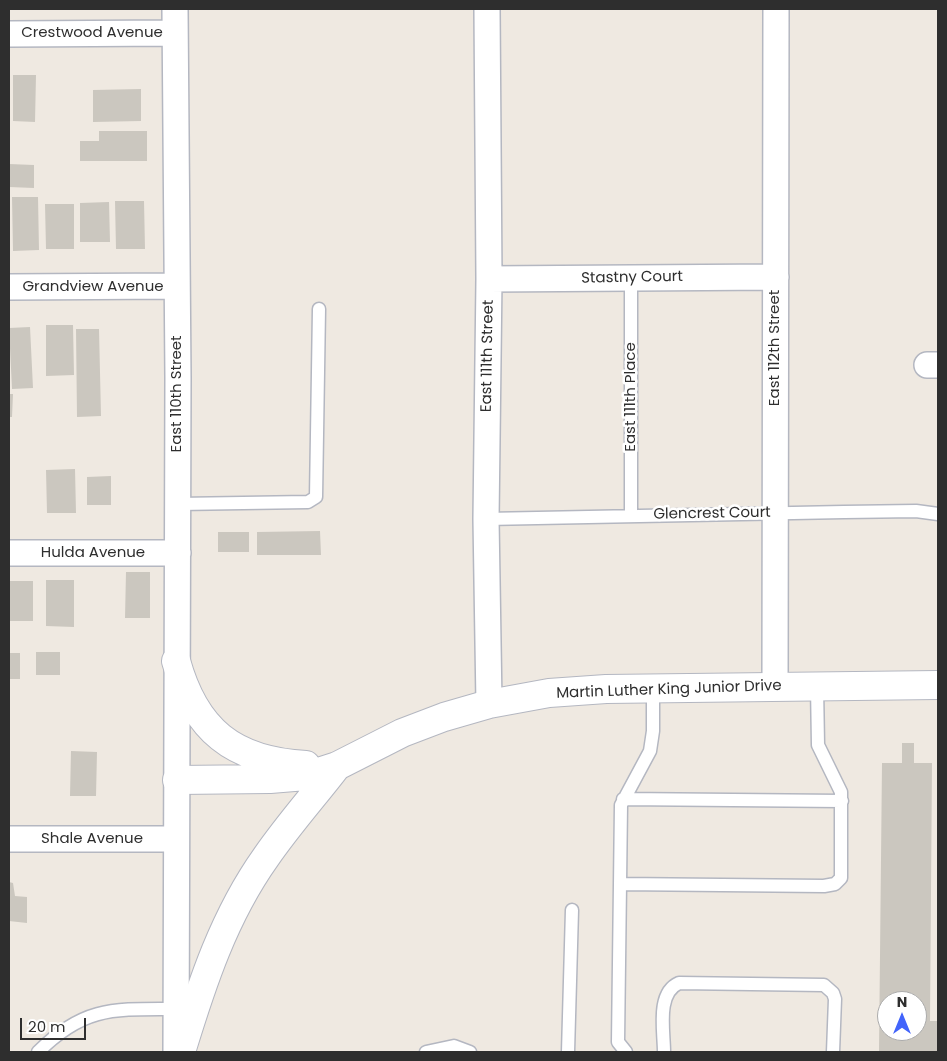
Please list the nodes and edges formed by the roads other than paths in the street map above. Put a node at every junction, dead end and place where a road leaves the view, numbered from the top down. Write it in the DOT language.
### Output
graph roads {
  1 [pos="487,9"];
  2 [pos="776,9"];
  3 [pos="175,21"];
  4 [pos="9,34"];
  5 [pos="776,277"];
  6 [pos="631,278"];
  7 [pos="489,279"];
  8 [pos="177,286"];
  9 [pos="9,287"];
  10 [pos="319,309"];
  11 [pos="178,504"];
  12 [pos="774,513"];
  13 [pos="938,514"];
  14 [pos="631,515"];
  15 [pos="486,519"];
  16 [pos="9,553"];
  17 [pos="178,553"];
  18 [pos="176,661"];
  19 [pos="938,685"];
  20 [pos="817,686"];
  21 [pos="774,687"];
  22 [pos="654,688"];
  23 [pos="489,704"];
  24 [pos="337,766"];
  25 [pos="177,780"];
  26 [pos="623,799"];
  27 [pos="842,801"];
  28 [pos="9,839"];
  29 [pos="176,839"];
  30 [pos="620,884"];
  31 [pos="572,910"];
  32 [pos="176,1010"];
  33 [pos="38,1052"];
  34 [pos="176,1052"];
  35 [pos="181,1052"];
  36 [pos="426,1052"];
  37 [pos="470,1052"];
  38 [pos="568,1052"];
  39 [pos="626,1052"];
  40 [pos="664,1052"];
  41 [pos="833,1052"];
  1 -- 7 [label="street, East 111th Street"];
  2 -- 5 [label="street, East 112th Street"];
  3 -- 4 [label="street, Crestwood Avenue"];
  3 -- 8 [label="street, East 110th Street"];
  5 -- 6 [label="street, Stastny Court"];
  5 -- 12 [label="street, East 112th Street"];
  6 -- 7 [label="street, Stastny Court"];
  6 -- 14 [label="lane, East 111th Place"];
  7 -- 15 [label="street, East 111th Street"];
  8 -- 9 [label="street, Grandview Avenue"];
  8 -- 11 [label="street, East 110th Street"];
  10 -- 11 [label="lane"];
  11 -- 17 [label="street, East 110th Street"];
  12 -- 13 [label="lane, Glencrest Court"];
  12 -- 14 [label="lane, Glencrest Court"];
  12 -- 21 [label="street, East 112th Street"];
  14 -- 15 [label="lane, Glencrest Court"];
  15 -- 23 [label="street, East 111th Street"];
  16 -- 17 [label="street, Hulda Avenue"];
  17 -- 18 [label="street, East 110th Street"];
  18 -- 24 [label="street"];
  18 -- 25 [label="street, East 110th Street"];
  19 -- 20 [label="street, Martin Luther King Junior Drive"];
  20 -- 21 [label="street, Martin Luther King Junior Drive"];
  20 -- 27 [label="lane"];
  21 -- 22 [label="street, Martin Luther King Junior Drive"];
  22 -- 23 [label="street, Martin Luther King Junior Drive"];
  22 -- 26 [label="lane"];
  23 -- 24 [label="street, Martin Luther King Junior Drive"];
  24 -- 25 [label="street, Martin Luther King Junior Drive"];
  24 -- 35 [label="street"];
  25 -- 29 [label="street"];
  26 -- 27 [label="lane"];
  26 -- 30 [label="lane"];
  27 -- 30 [label="lane"];
  28 -- 29 [label="street, Shale Avenue"];
  29 -- 32 [label="street"];
  30 -- 39 [label="lane"];
  31 -- 38 [label="lane"];
  32 -- 33 [label="lane"];
  32 -- 34 [label="street"];
  36 -- 37 [label="lane"];
  40 -- 41 [label="lane"];
}
